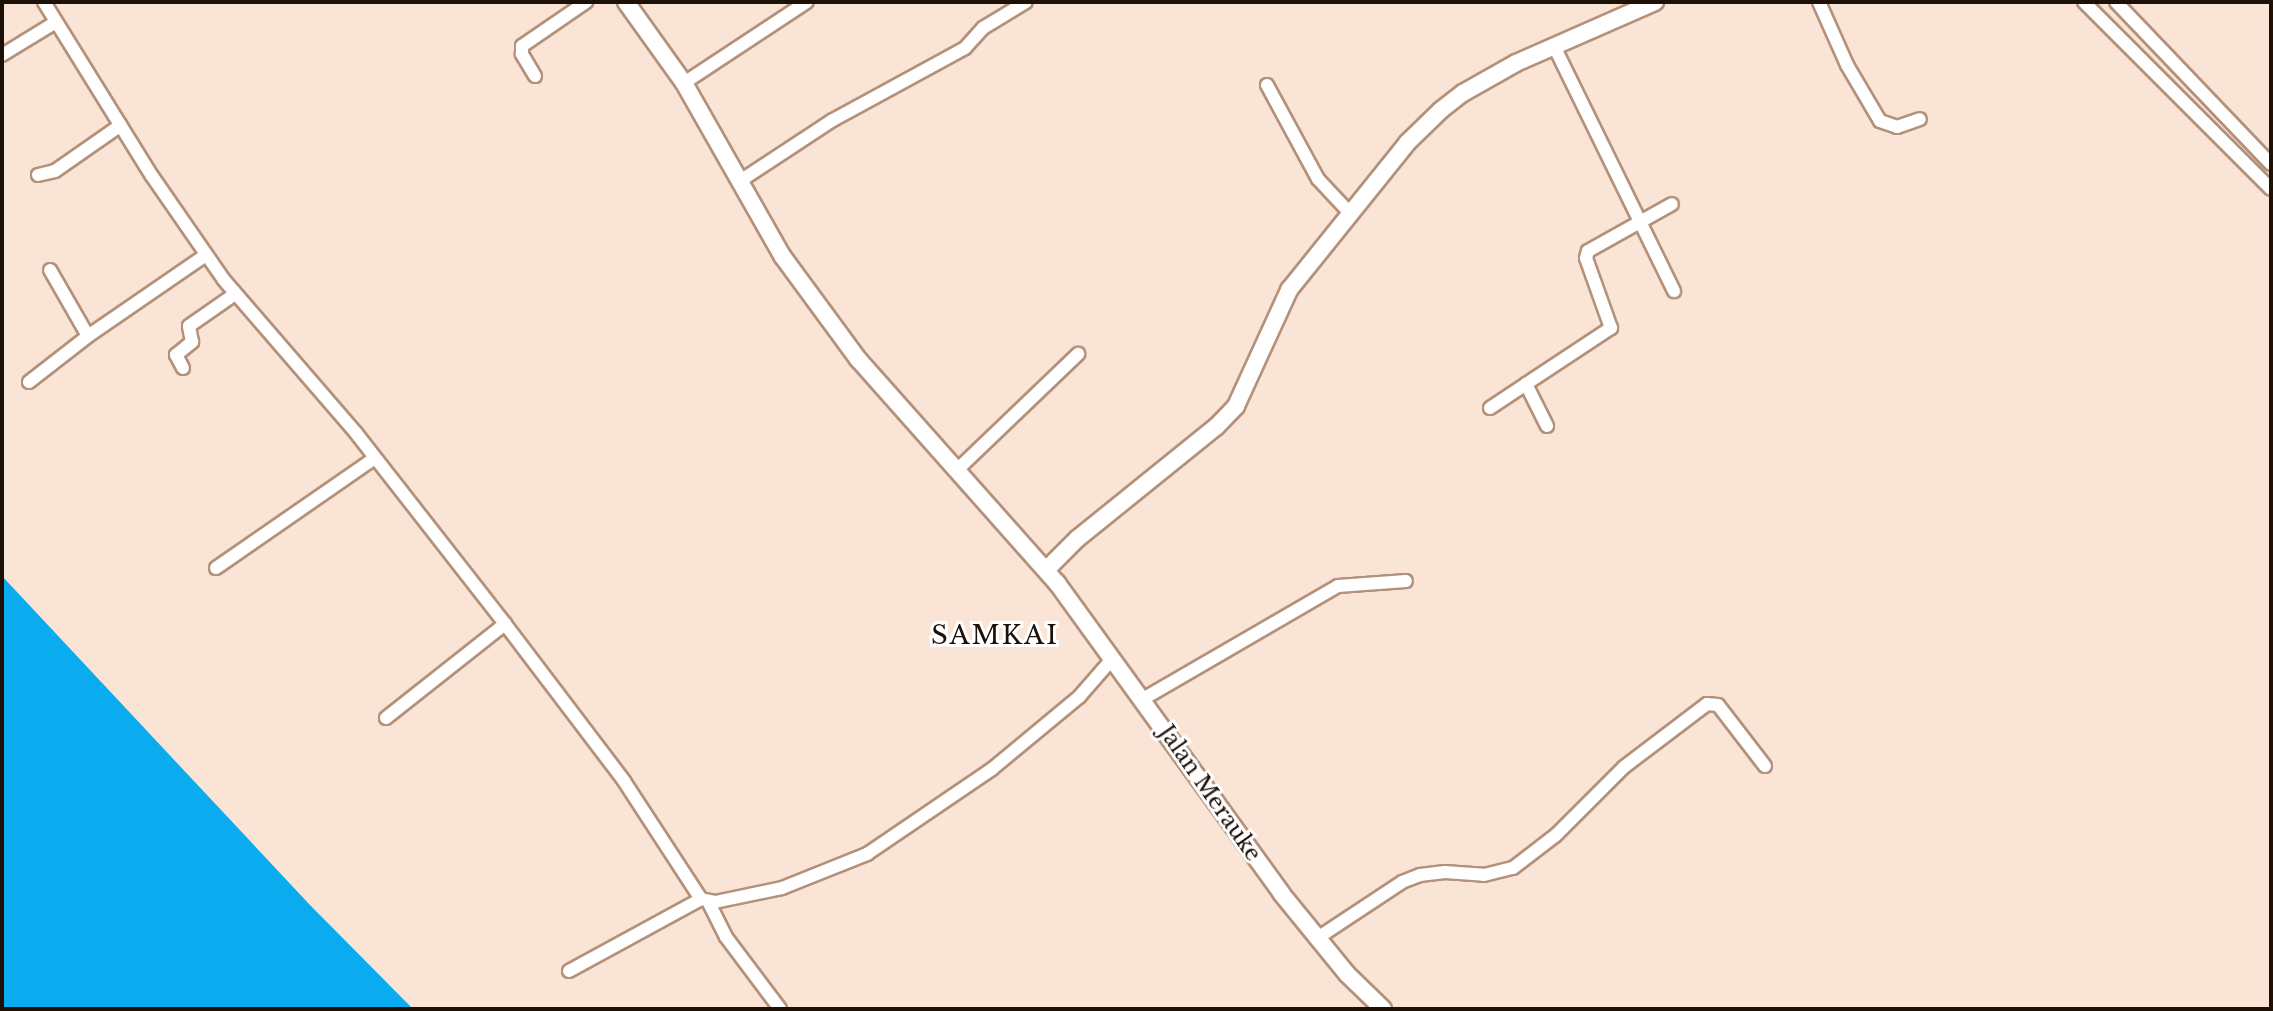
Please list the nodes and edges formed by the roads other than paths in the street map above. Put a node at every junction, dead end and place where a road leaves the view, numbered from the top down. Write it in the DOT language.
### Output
graph roads {
  1 [pos="44,2"];
  2 [pos="586,2"];
  3 [pos="627,2"];
  4 [pos="807,2"];
  5 [pos="1026,2"];
  6 [pos="1655,2"];
  7 [pos="1819,2"];
  8 [pos="2084,2"];
  9 [pos="2116,2"];
  10 [pos="1622,8"];
  11 [pos="56,22"];
  12 [pos="1554,46"];
  13 [pos="2,55"];
  14 [pos="535,76"];
  15 [pos="684,83"];
  16 [pos="1267,85"];
  17 [pos="1920,119"];
  18 [pos="121,125"];
  19 [pos="2271,164"];
  20 [pos="38,175"];
  21 [pos="740,181"];
  22 [pos="2271,189"];
  23 [pos="1672,204"];
  24 [pos="1349,212"];
  25 [pos="1641,221"];
  26 [pos="206,255"];
  27 [pos="50,270"];
  28 [pos="1674,291"];
  29 [pos="235,294"];
  30 [pos="88,336"];
  31 [pos="1078,354"];
  32 [pos="183,368"];
  33 [pos="29,382"];
  34 [pos="1526,384"];
  35 [pos="1490,408"];
  36 [pos="1547,426"];
  37 [pos="375,458"];
  38 [pos="957,470"];
  39 [pos="216,568"];
  40 [pos="1046,570"];
  41 [pos="1406,581"];
  42 [pos="505,624"];
  43 [pos="1113,658"];
  44 [pos="1143,699"];
  45 [pos="386,718"];
  46 [pos="1765,766"];
  47 [pos="704,900"];
  48 [pos="1316,939"];
  49 [pos="569,971"];
  50 [pos="780,1009"];
  51 [pos="1383,1009"];
  1 -- 11 [label="street"];
  2 -- 14 [label="street"];
  3 -- 15 [label="street, Jalan Merauke"];
  4 -- 15 [label="street"];
  5 -- 21 [label="street"];
  6 -- 10 [label="street"];
  7 -- 17 [label="street"];
  8 -- 22 [label="street"];
  9 -- 19 [label="street"];
  10 -- 12 [label="street"];
  11 -- 13 [label="street"];
  11 -- 18 [label="street"];
  12 -- 24 [label="street"];
  12 -- 25 [label="street"];
  15 -- 21 [label="street, Jalan Merauke"];
  16 -- 24 [label="street"];
  18 -- 20 [label="street"];
  18 -- 26 [label="street"];
  21 -- 38 [label="street, Jalan Merauke"];
  23 -- 25 [label="street"];
  24 -- 40 [label="street"];
  25 -- 28 [label="street"];
  25 -- 34 [label="street"];
  26 -- 29 [label="street"];
  26 -- 30 [label="street"];
  27 -- 30 [label="street"];
  29 -- 32 [label="street"];
  29 -- 37 [label="street"];
  30 -- 33 [label="street"];
  31 -- 38 [label="street"];
  34 -- 35 [label="street"];
  34 -- 36 [label="street"];
  37 -- 39 [label="street"];
  37 -- 42 [label="street"];
  38 -- 40 [label="street, Jalan Merauke"];
  40 -- 43 [label="street, Jalan Merauke"];
  41 -- 44 [label="street"];
  42 -- 45 [label="street"];
  42 -- 47 [label="street"];
  43 -- 44 [label="street, Jalan Merauke"];
  43 -- 47 [label="street"];
  44 -- 48 [label="street, Jalan Merauke"];
  46 -- 48 [label="street"];
  47 -- 49 [label="street"];
  47 -- 50 [label="street"];
  48 -- 51 [label="street, Jalan Merauke"];
}
